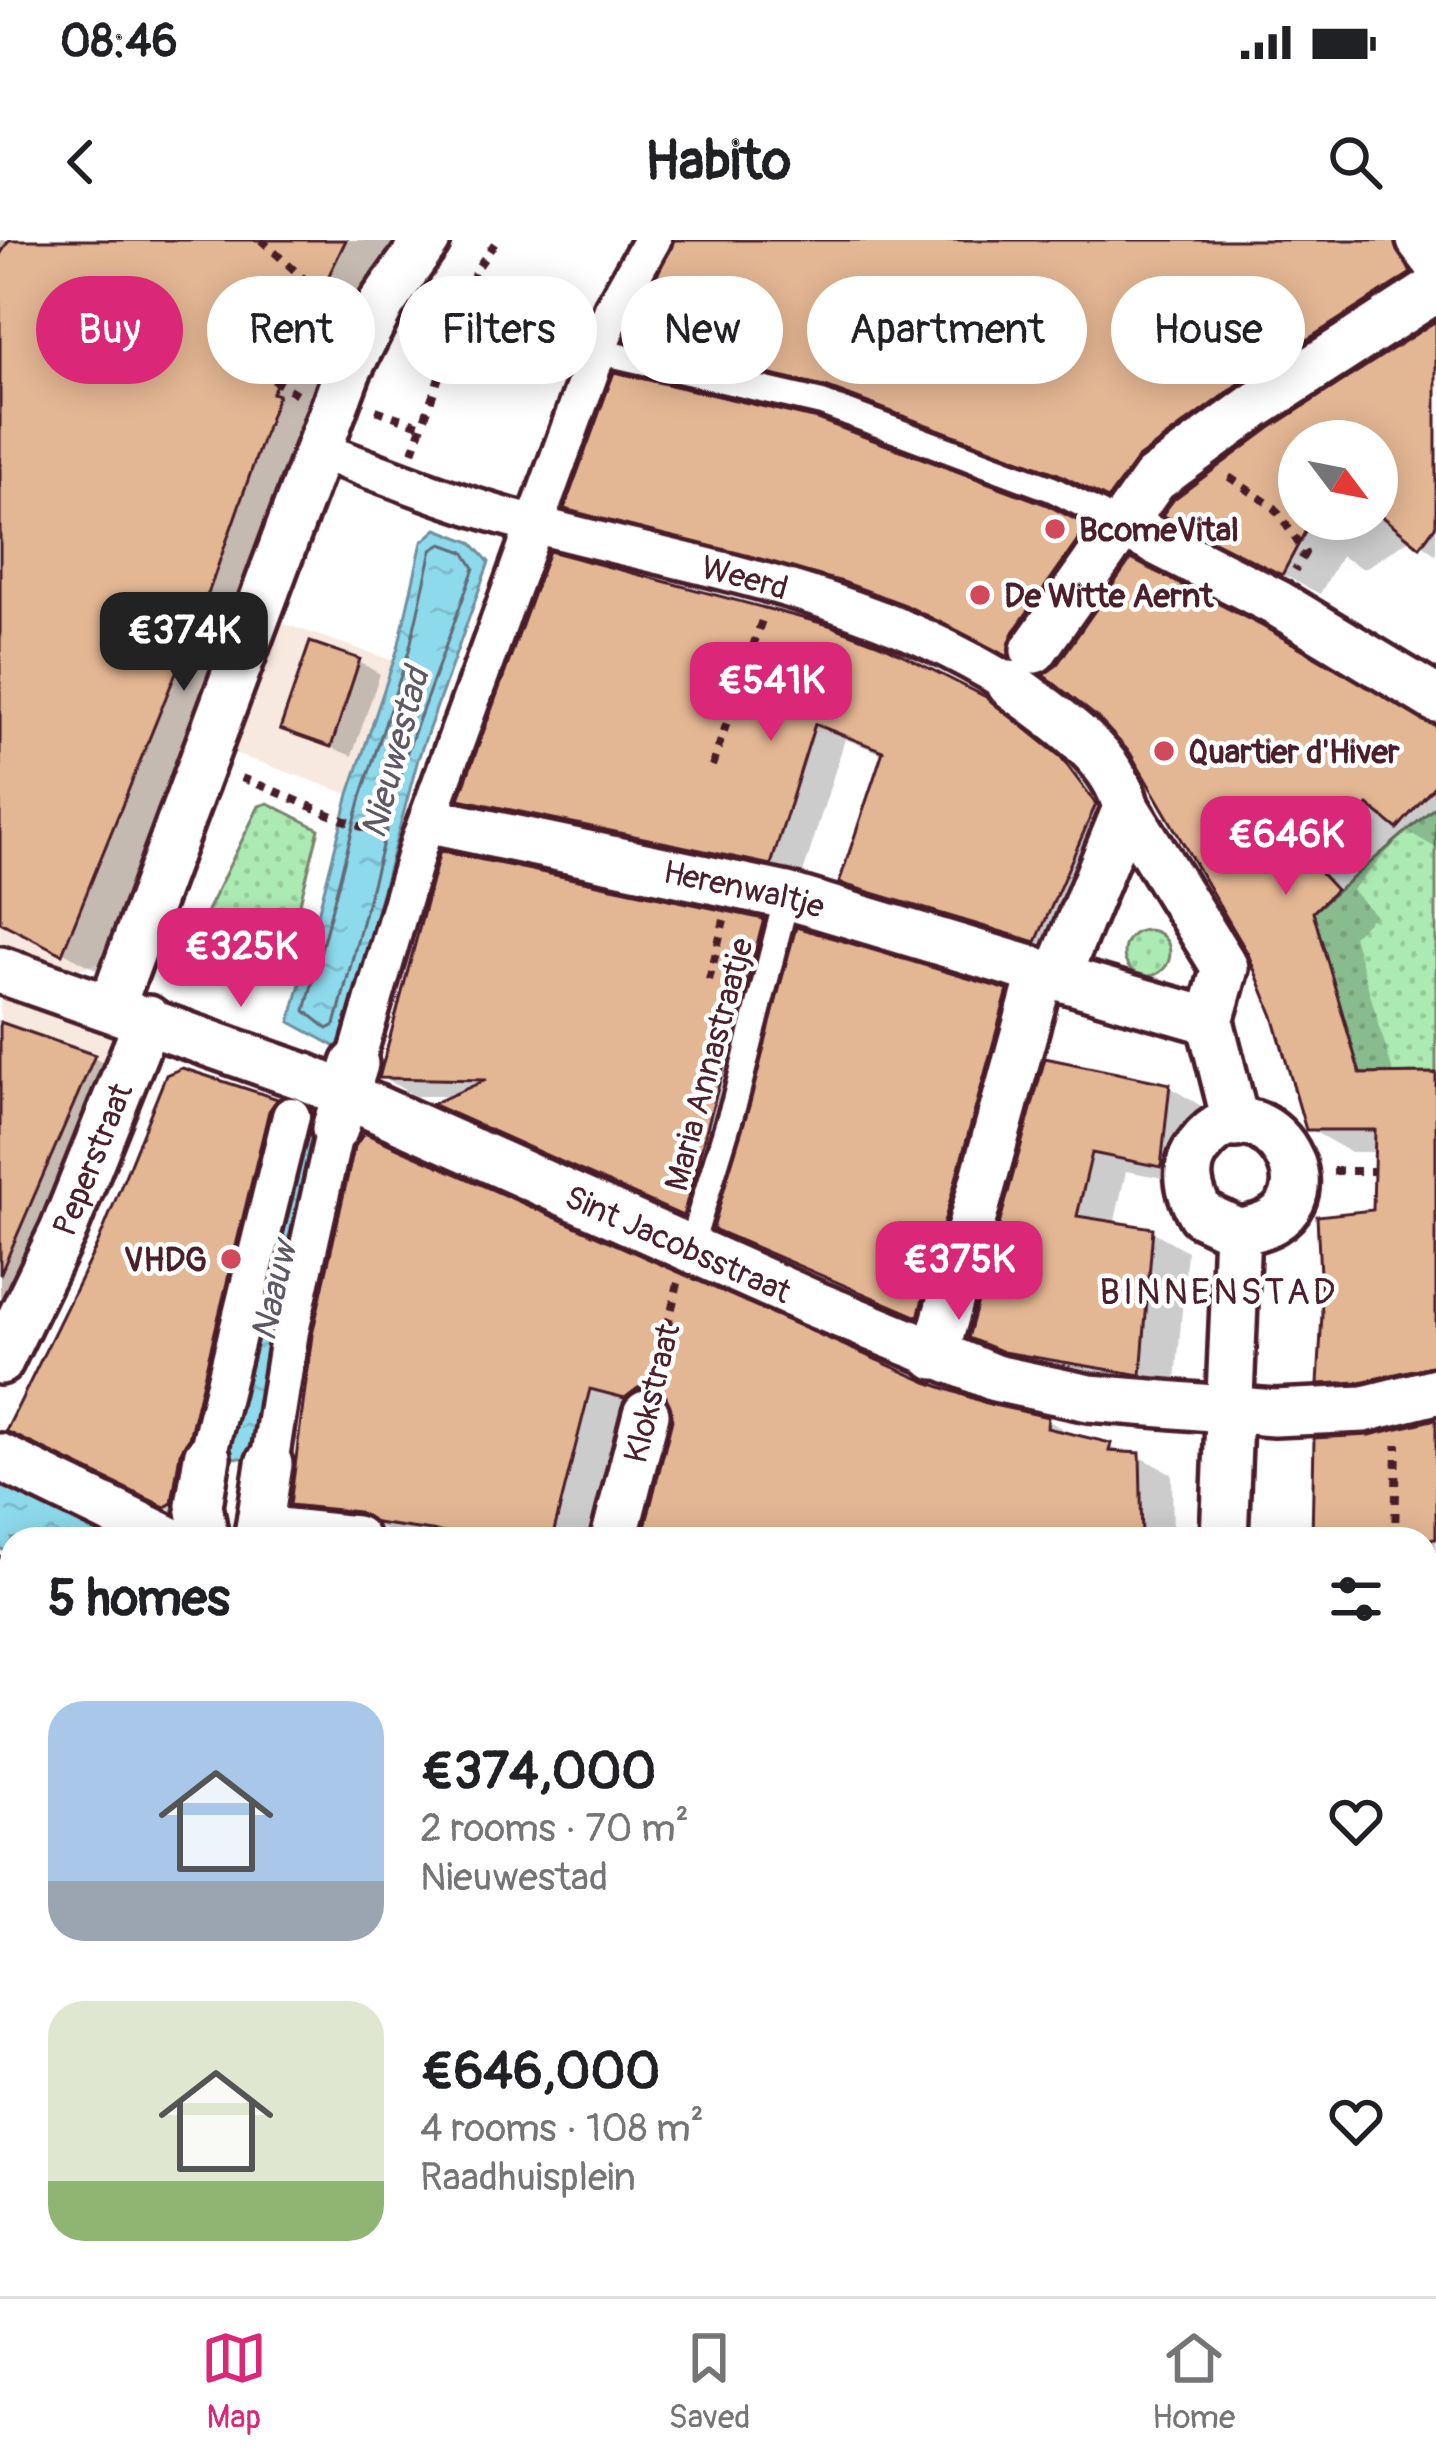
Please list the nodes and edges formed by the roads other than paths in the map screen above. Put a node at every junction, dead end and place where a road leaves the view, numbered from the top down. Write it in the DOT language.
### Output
graph roads {
  1 [pos="427,240"];
  2 [pos="652,240"];
  3 [pos="1420,240"];
  4 [pos="1436,261"];
  5 [pos="1436,289"];
  6 [pos="597,351"];
  7 [pos="585,384"];
  8 [pos="324,452"];
  9 [pos="1121,524"];
  10 [pos="534,525"];
  11 [pos="1022,667"];
  12 [pos="1436,699"];
  13 [pos="1121,793"];
  14 [pos="423,827"];
  15 [pos="787,896"];
  16 [pos="0,970"];
  17 [pos="1049,975"];
  18 [pos="130,1013"];
  19 [pos="1213,1032"];
  20 [pos="326,1096"];
  21 [pos="1235,1124"];
  22 [pos="1237,1232"];
  23 [pos="690,1248"];
  24 [pos="934,1356"];
  25 [pos="0,1361"];
  26 [pos="1417,1396"];
  27 [pos="1227,1409"];
  28 [pos="646,1414"];
  29 [pos="0,1457"];
  30 [pos="207,1457"];
  31 [pos="269,1464"];
  32 [pos="143,1527"];
  33 [pos="203,1527"];
  34 [pos="253,1527"];
  35 [pos="617,1527"];
  36 [pos="1225,1527"];
  1 -- 8 [label="street"];
  2 -- 6 [label="street"];
  3 -- 4 [label="street"];
  5 -- 9 [label="street"];
  6 -- 9 [label="lane"];
  7 -- 10 [label="street"];
  8 -- 10 [label="street"];
  8 -- 18 [label="street"];
  9 -- 11 [label="street"];
  9 -- 12 [label="street"];
  10 -- 11 [label="street, Weerd"];
  10 -- 14 [label="street"];
  11 -- 13 [label="street, Weerd"];
  13 -- 17 [label="street"];
  13 -- 19 [label="street, Weerd"];
  14 -- 15 [label="street, Herenwaltje"];
  14 -- 20 [label="street"];
  15 -- 17 [label="street, Herenwaltje"];
  15 -- 23 [label="lane, Maria Annastraatje"];
  16 -- 18 [label="street, Sint Jacobsstraat"];
  17 -- 19 [label="street, Herenwaltje"];
  17 -- 24 [label="street"];
  18 -- 20 [label="street, Sint Jacobsstraat"];
  18 -- 25 [label="street, Peperstraat"];
  19 -- 21 [label="street"];
  20 -- 23 [label="street, Sint Jacobsstraat"];
  20 -- 30 [label="street"];
  20 -- 31 [label="street"];
  21 -- 22 [label="street"];
  21 -- 22 [label="street"];
  22 -- 27 [label="street"];
  23 -- 24 [label="street, Sint Jacobsstraat"];
  24 -- 27 [label="street, Sint Jacobsstraat"];
  26 -- 27 [label="street, Sint Jacobsstraat"];
  27 -- 36 [label="street"];
  28 -- 35 [label="street, Klokstraat"];
  29 -- 32 [label="street"];
  30 -- 33 [label="street"];
  31 -- 34 [label="street"];
}
